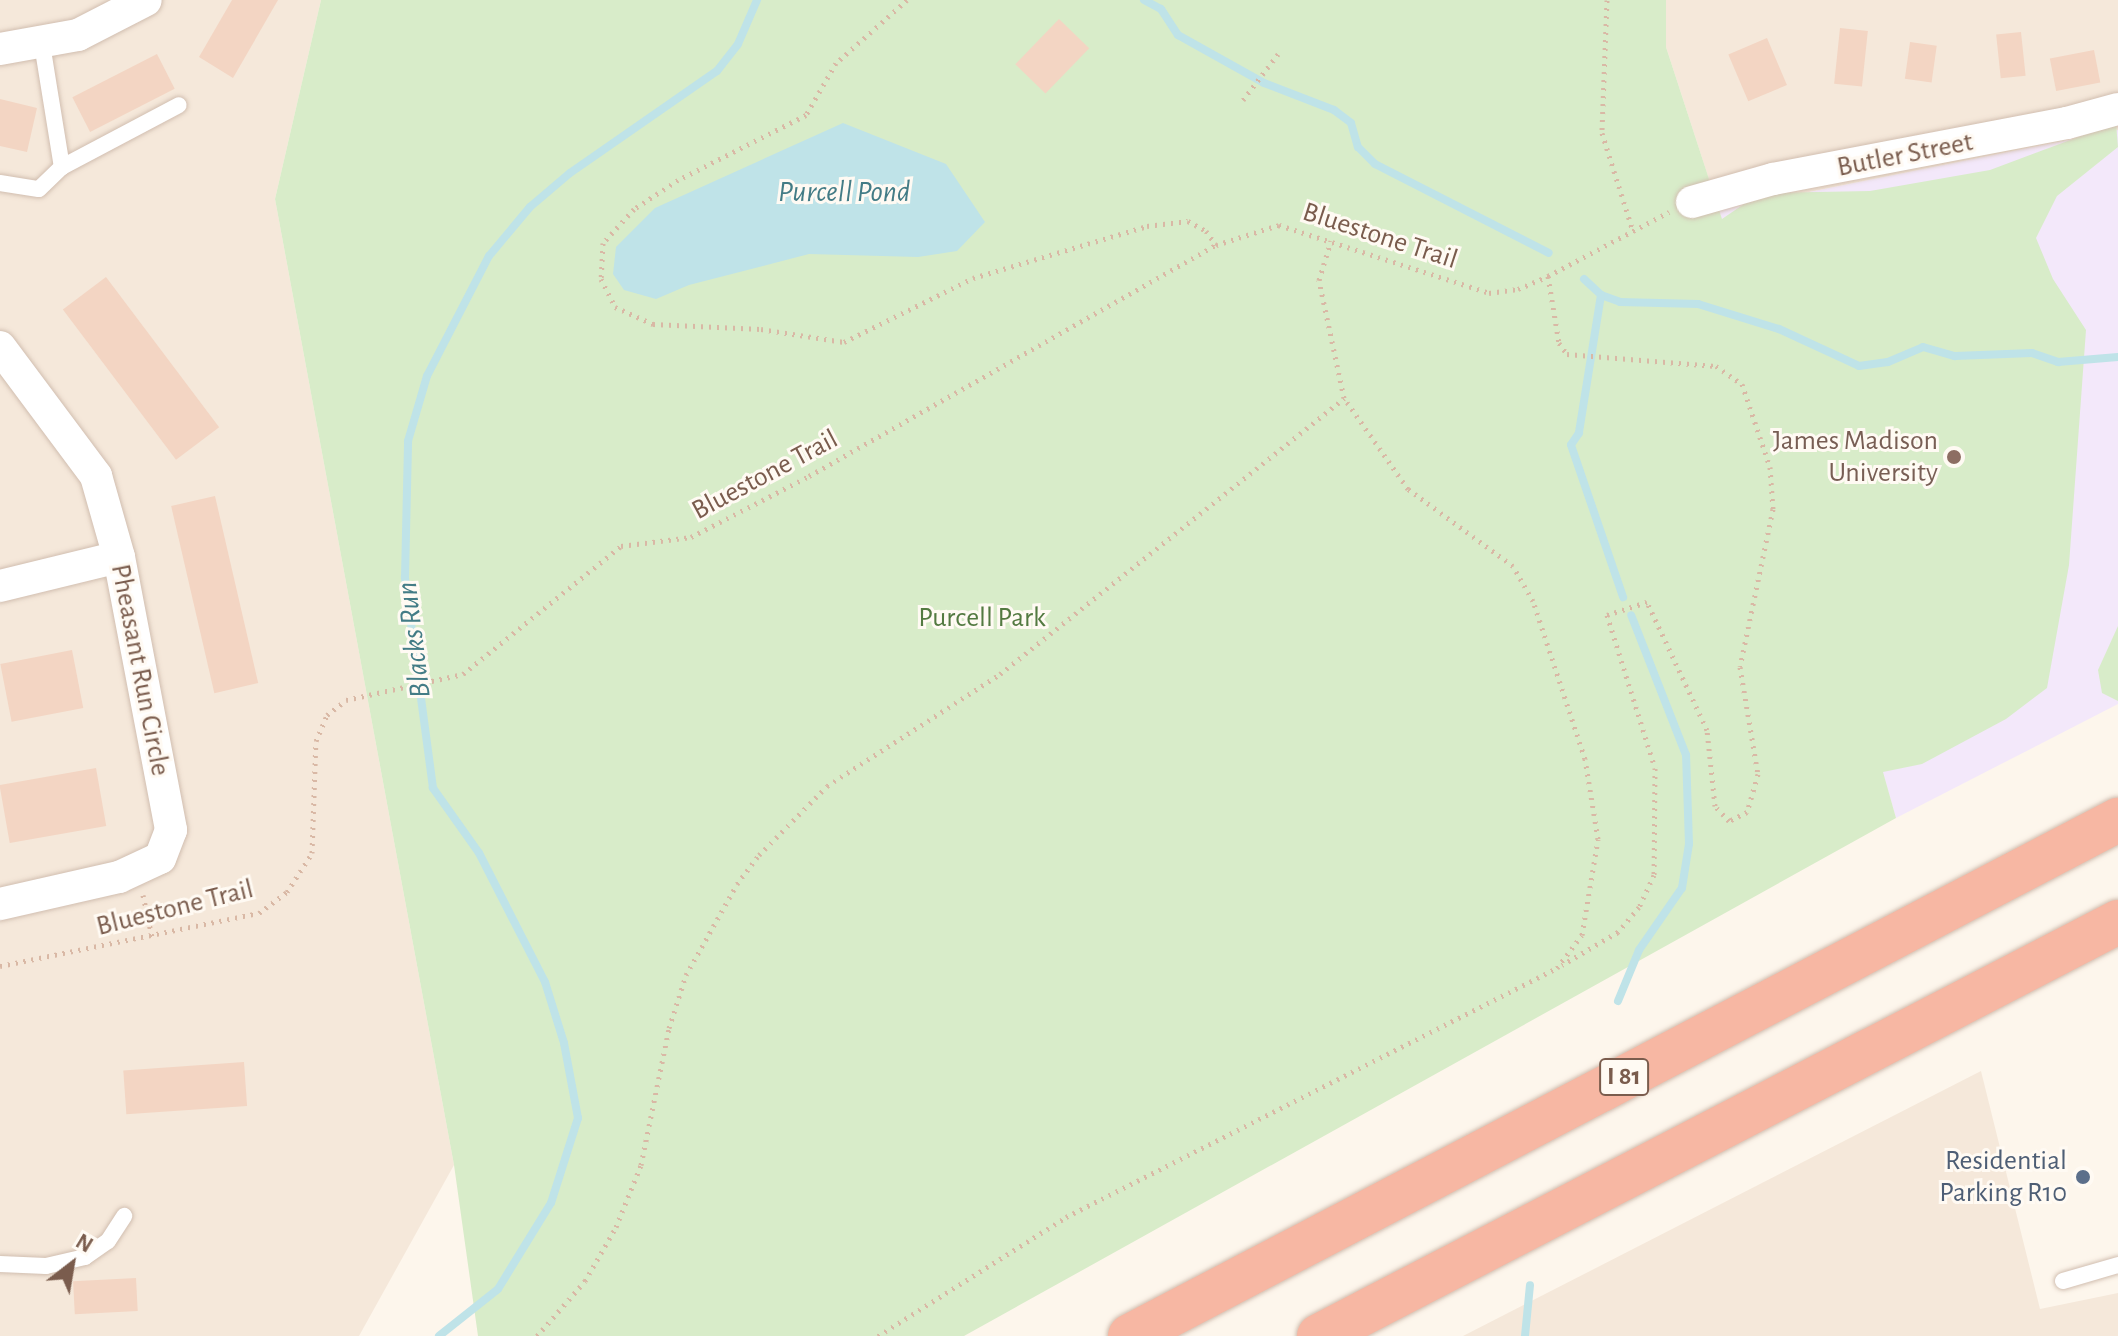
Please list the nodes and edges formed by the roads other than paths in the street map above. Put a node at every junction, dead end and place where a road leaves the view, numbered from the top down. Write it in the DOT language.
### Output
graph roads {
  1 [pos="146,0"];
  2 [pos="42,44"];
  3 [pos="0,49"];
  4 [pos="179,105"];
  5 [pos="2118,109"];
  6 [pos="62,167"];
  7 [pos="0,183"];
  8 [pos="1692,202"];
  9 [pos="0,347"];
  10 [pos="119,557"];
  11 [pos="0,586"];
  12 [pos="2118,820"];
  13 [pos="0,904"];
  14 [pos="2118,922"];
  15 [pos="124,1216"];
  16 [pos="0,1264"];
  17 [pos="2118,1265"];
  18 [pos="2063,1281"];
  19 [pos="1130,1336"];
  20 [pos="1319,1336"];
  1 -- 2 [label="street"];
  2 -- 3 [label="street"];
  2 -- 6 [label="lane"];
  4 -- 6 [label="lane"];
  5 -- 8 [label="street, Butler Street"];
  6 -- 7 [label="lane"];
  9 -- 10 [label="street, Pheasant Run Circle"];
  10 -- 11 [label="street"];
  10 -- 13 [label="street, Pheasant Run Circle"];
  12 -- 19 [label="highway, I 81"];
  14 -- 20 [label="highway"];
  15 -- 16 [label="lane"];
  17 -- 18 [label="lane"];
}
